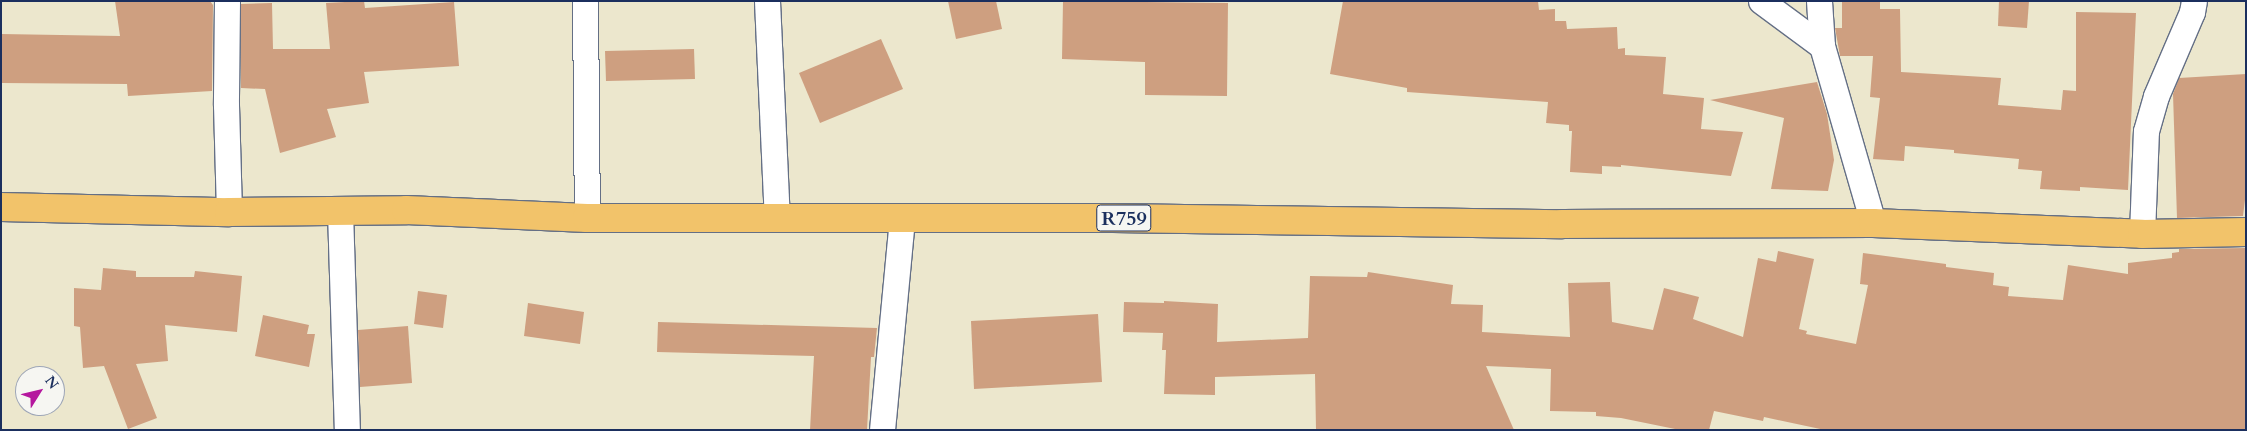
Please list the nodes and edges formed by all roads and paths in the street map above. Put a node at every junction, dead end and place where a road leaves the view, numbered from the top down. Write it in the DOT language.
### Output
graph roads {
  1 [pos="227,1"];
  2 [pos="584,1"];
  3 [pos="767,1"];
  4 [pos="1761,1"];
  5 [pos="1819,1"];
  6 [pos="2194,1"];
  7 [pos="1822,46"];
  8 [pos="1,207"];
  9 [pos="340,211"];
  10 [pos="229,212"];
  11 [pos="902,217"];
  12 [pos="587,218"];
  13 [pos="777,218"];
  14 [pos="1873,224"];
  15 [pos="2246,232"];
  16 [pos="2142,234"];
  17 [pos="347,430"];
  18 [pos="882,430"];
  1 -- 10 [label="street"];
  2 -- 12 [label="street"];
  3 -- 13 [label="street"];
  4 -- 7 [label="street"];
  5 -- 7 [label="street"];
  6 -- 16 [label="street"];
  7 -- 14 [label="street"];
  8 -- 10 [label="main road, R759"];
  9 -- 10 [label="main road, R759"];
  9 -- 12 [label="main road, R759"];
  9 -- 17 [label="street"];
  11 -- 13 [label="main road, R759"];
  11 -- 14 [label="main road, R759"];
  11 -- 18 [label="street"];
  12 -- 13 [label="main road, R759"];
  14 -- 16 [label="main road, R759"];
  15 -- 16 [label="main road, R759"];
}
